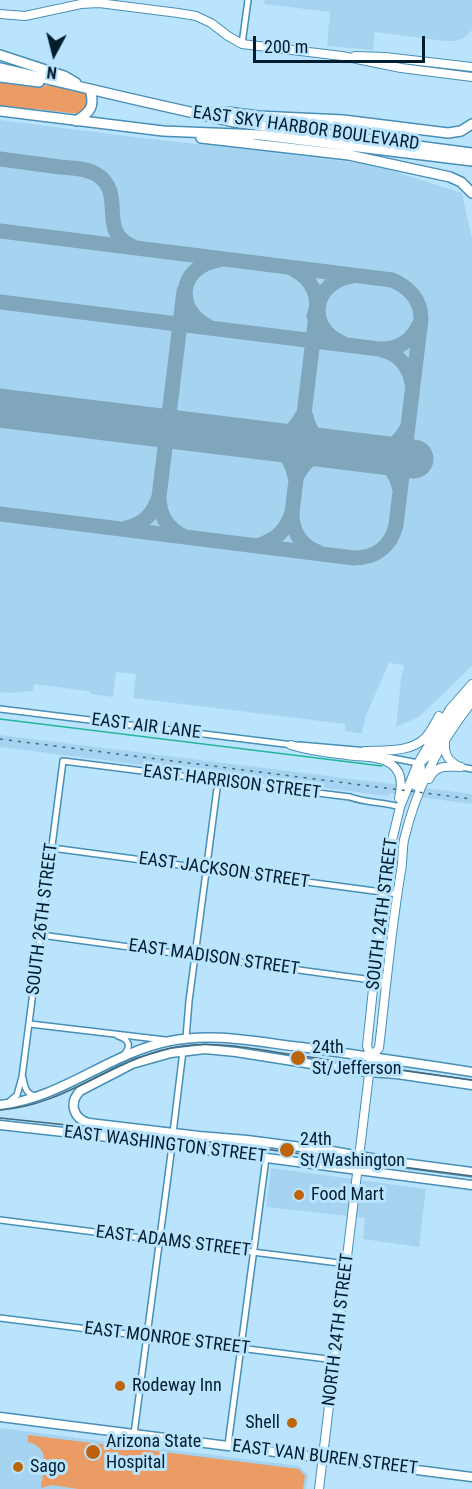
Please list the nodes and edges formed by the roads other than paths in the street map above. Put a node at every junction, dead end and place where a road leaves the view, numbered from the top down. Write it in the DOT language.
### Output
graph roads {
  1 [pos="248,0"];
  2 [pos="0,14"];
  3 [pos="242,44"];
  4 [pos="0,55"];
  5 [pos="342,56"];
  6 [pos="472,67"];
  7 [pos="0,68"];
  8 [pos="0,77"];
  9 [pos="472,77"];
  10 [pos="65,83"];
  11 [pos="88,89"];
  12 [pos="0,111"];
  13 [pos="196,114"];
  14 [pos="76,121"];
  15 [pos="472,124"];
  16 [pos="163,131"];
  17 [pos="472,153"];
  18 [pos="450,154"];
  19 [pos="472,161"];
  20 [pos="472,194"];
  21 [pos="472,682"];
  22 [pos="472,693"];
  23 [pos="472,702"];
  24 [pos="0,709"];
  25 [pos="446,739"];
  26 [pos="291,745"];
  27 [pos="365,751"];
  28 [pos="63,761"];
  29 [pos="419,762"];
  30 [pos="461,767"];
  31 [pos="472,769"];
  32 [pos="218,781"];
  33 [pos="398,806"];
  34 [pos="404,840"];
  35 [pos="52,848"];
  36 [pos="403,860"];
  37 [pos="207,869"];
  38 [pos="382,892"];
  39 [pos="397,894"];
  40 [pos="41,935"];
  41 [pos="195,956"];
  42 [pos="374,980"];
  43 [pos="387,982"];
  44 [pos="30,1024"];
  45 [pos="114,1035"];
  46 [pos="186,1038"];
  47 [pos="170,1041"];
  48 [pos="183,1051"];
  49 [pos="371,1057"];
  50 [pos="122,1058"];
  51 [pos="370,1072"];
  52 [pos="472,1074"];
  53 [pos="110,1075"];
  54 [pos="22,1077"];
  55 [pos="472,1085"];
  56 [pos="39,1097"];
  57 [pos="3,1104"];
  58 [pos="0,1125"];
  59 [pos="38,1128"];
  60 [pos="135,1128"];
  61 [pos="173,1133"];
  62 [pos="172,1146"];
  63 [pos="359,1156"];
  64 [pos="266,1158"];
  65 [pos="357,1170"];
  66 [pos="472,1172"];
  67 [pos="472,1185"];
  68 [pos="0,1220"];
  69 [pos="159,1240"];
  70 [pos="253,1252"];
  71 [pos="347,1264"];
  72 [pos="0,1318"];
  73 [pos="147,1336"];
  74 [pos="240,1348"];
  75 [pos="335,1360"];
  76 [pos="0,1417"];
  77 [pos="134,1434"];
  78 [pos="228,1445"];
  79 [pos="323,1458"];
  80 [pos="472,1477"];
  81 [pos="319,1489"];
  1 -- 3 [label="street"];
  2 -- 3 [label="main road"];
  3 -- 5 [label="main road"];
  4 -- 11 [label="highway"];
  5 -- 6 [label="main road"];
  5 -- 9 [label="main road"];
  7 -- 10 [label="highway, EAST SKY HARBOR BOULEVARD"];
  8 -- 10 [label="highway"];
  10 -- 11 [label="highway, EAST SKY HARBOR BOULEVARD"];
  11 -- 13 [label="highway, EAST SKY HARBOR BOULEVARD"];
  11 -- 14 [label="highway"];
  12 -- 14 [label="highway, EAST SKY HARBOR BOULEVARD"];
  13 -- 15 [label="highway"];
  13 -- 18 [label="highway, EAST SKY HARBOR BOULEVARD"];
  14 -- 16 [label="highway, EAST SKY HARBOR BOULEVARD"];
  16 -- 18 [label="highway, EAST SKY HARBOR BOULEVARD"];
  16 -- 20 [label="highway"];
  17 -- 18 [label="highway, EAST SKY HARBOR BOULEVARD"];
  18 -- 19 [label="highway, EAST SKY HARBOR BOULEVARD"];
  21 -- 27 [label="main road"];
  21 -- 29 [label="main road"];
  22 -- 29 [label="main road"];
  23 -- 25 [label="main road, SOUTH 24TH STREET"];
  24 -- 26 [label="street, EAST AIR LANE"];
  25 -- 30 [label="main road"];
  25 -- 34 [label="main road, SOUTH 24TH STREET"];
  26 -- 27 [label="street, EAST AIR LANE"];
  26 -- 29 [label="street, EAST AIR LANE"];
  26 -- 33 [label="main road, SOUTH 24TH STREET"];
  27 -- 29 [label="street, EAST AIR LANE"];
  28 -- 32 [label="street, EAST HARRISON STREET"];
  28 -- 35 [label="street, SOUTH 26TH STREET"];
  29 -- 33 [label="main road"];
  29 -- 34 [label="main road"];
  30 -- 31 [label="street"];
  30 -- 36 [label="main road"];
  32 -- 33 [label="street, EAST HARRISON STREET"];
  32 -- 37 [label="street"];
  33 -- 38 [label="main road, SOUTH 24TH STREET"];
  34 -- 36 [label="main road, SOUTH 24TH STREET"];
  35 -- 37 [label="street, EAST JACKSON STREET"];
  35 -- 40 [label="street, SOUTH 26TH STREET"];
  36 -- 39 [label="main road, SOUTH 24TH STREET"];
  37 -- 38 [label="street, EAST JACKSON STREET"];
  37 -- 41 [label="street"];
  38 -- 39 [label="street, EAST JACKSON STREET"];
  38 -- 42 [label="main road, SOUTH 24TH STREET"];
  39 -- 43 [label="main road, SOUTH 24TH STREET"];
  40 -- 41 [label="street, EAST MADISON STREET"];
  40 -- 44 [label="street, SOUTH 26TH STREET"];
  41 -- 42 [label="street, EAST MADISON STREET"];
  41 -- 46 [label="street"];
  42 -- 43 [label="street, EAST MADISON STREET"];
  42 -- 49 [label="main road, SOUTH 24TH STREET"];
  43 -- 49 [label="main road, SOUTH 24TH STREET"];
  44 -- 45 [label="street"];
  44 -- 54 [label="street, SOUTH 26TH STREET"];
  45 -- 47 [label="street"];
  45 -- 50 [label="street"];
  46 -- 47 [label="main road"];
  46 -- 49 [label="main road"];
  47 -- 50 [label="main road"];
  48 -- 51 [label="main road"];
  48 -- 53 [label="main road"];
  48 -- 61 [label="street"];
  49 -- 51 [label="main road, SOUTH 24TH STREET"];
  49 -- 52 [label="main road"];
  50 -- 56 [label="main road"];
  51 -- 55 [label="main road"];
  51 -- 63 [label="main road, SOUTH 24TH STREET"];
  53 -- 56 [label="main road"];
  53 -- 60 [label="main road, EAST WASHINGTON STREET"];
  54 -- 56 [label="street"];
  54 -- 57 [label="street, SOUTH 26TH STREET"];
  56 -- 57 [label="main road"];
  58 -- 59 [label="main road, EAST WASHINGTON STREET"];
  59 -- 60 [label="main road"];
  59 -- 62 [label="main road, EAST WASHINGTON STREET"];
  60 -- 61 [label="main road, EAST WASHINGTON STREET"];
  61 -- 63 [label="main road, EAST WASHINGTON STREET"];
  62 -- 64 [label="main road, EAST WASHINGTON STREET"];
  62 -- 69 [label="street"];
  63 -- 65 [label="main road, SOUTH 24TH STREET"];
  63 -- 66 [label="main road, EAST WASHINGTON STREET"];
  64 -- 65 [label="main road, EAST WASHINGTON STREET"];
  64 -- 70 [label="street"];
  65 -- 67 [label="main road, EAST WASHINGTON STREET"];
  65 -- 71 [label="main road, NORTH 24TH STREET"];
  68 -- 69 [label="street, EAST ADAMS STREET"];
  69 -- 70 [label="street, EAST ADAMS STREET"];
  69 -- 73 [label="street"];
  70 -- 71 [label="street, EAST ADAMS STREET"];
  70 -- 74 [label="street"];
  71 -- 75 [label="main road, NORTH 24TH STREET"];
  72 -- 73 [label="street, EAST MONROE STREET"];
  73 -- 74 [label="street, EAST MONROE STREET"];
  73 -- 77 [label="street"];
  74 -- 75 [label="street, EAST MONROE STREET"];
  74 -- 78 [label="street"];
  75 -- 79 [label="main road, NORTH 24TH STREET"];
  76 -- 77 [label="main road, EAST VAN BUREN STREET"];
  77 -- 78 [label="main road, EAST VAN BUREN STREET"];
  78 -- 79 [label="main road, EAST VAN BUREN STREET"];
  79 -- 80 [label="main road, EAST VAN BUREN STREET"];
  79 -- 81 [label="main road, NORTH 24TH STREET"];
}
